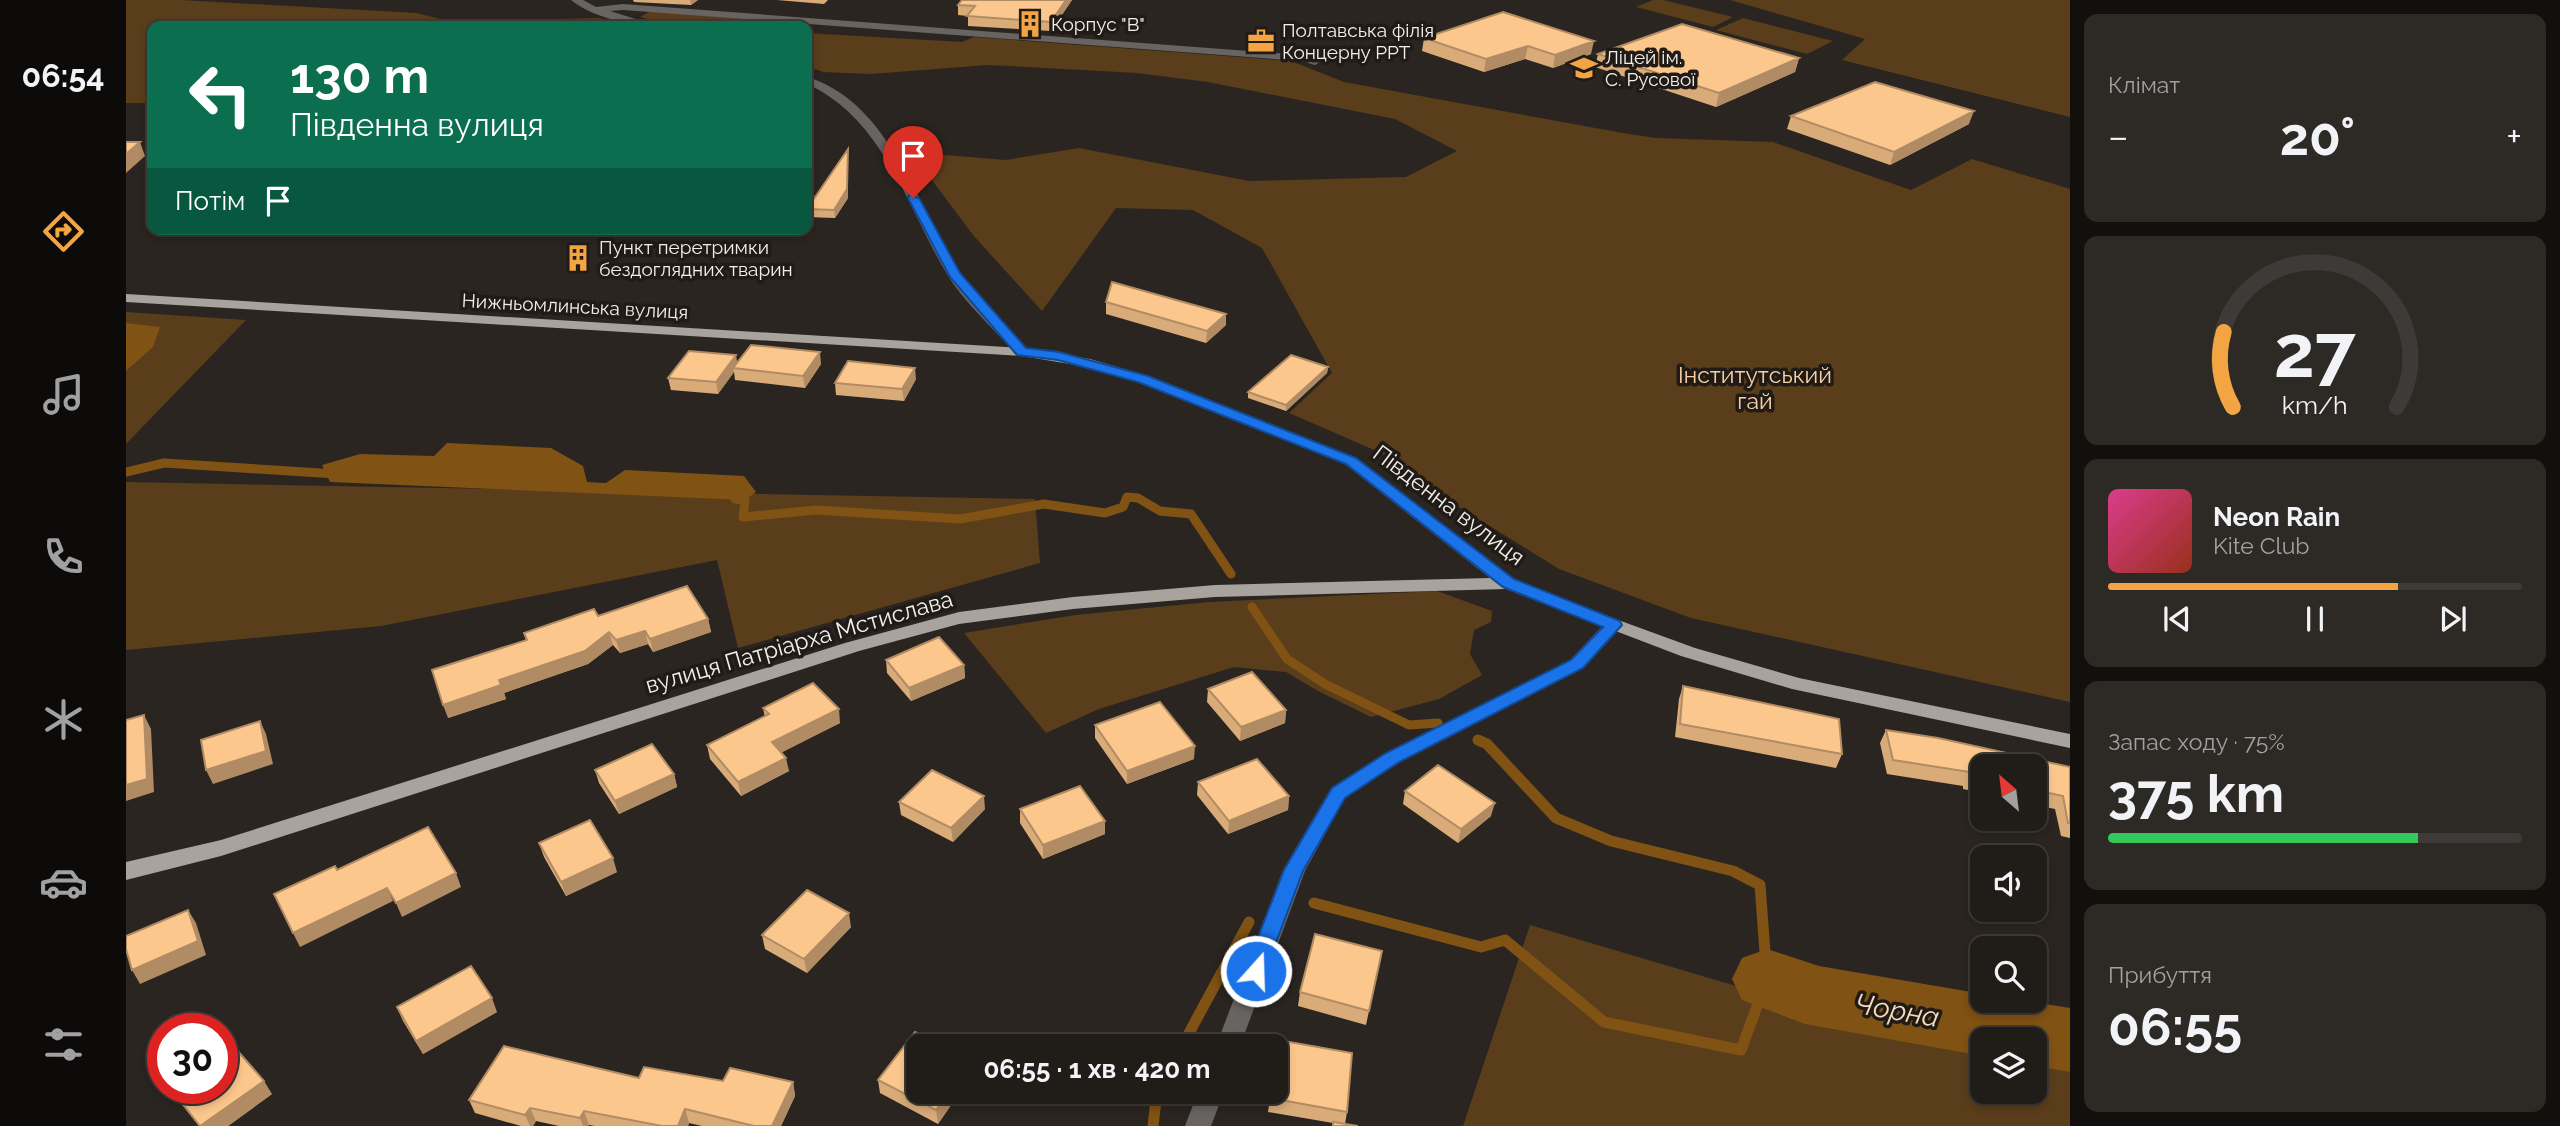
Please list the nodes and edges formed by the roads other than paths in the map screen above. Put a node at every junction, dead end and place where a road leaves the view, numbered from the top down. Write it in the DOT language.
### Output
graph roads {
  1 [pos="576,0"];
  2 [pos="595,10"];
  3 [pos="635,21"];
  4 [pos="809,21"];
  5 [pos="812,21"];
  6 [pos="1315,62"];
  7 [pos="812,82"];
  8 [pos="126,299"];
  9 [pos="1022,352"];
  10 [pos="1508,583"];
  11 [pos="1614,625"];
  12 [pos="2070,741"];
  13 [pos="126,871"];
  14 [pos="1232,1034"];
  15 [pos="1206,1104"];
  16 [pos="1198,1126"];
  1 -- 2 [label="street"];
  2 -- 3 [label="street"];
  2 -- 4 [label="street"];
  5 -- 6 [label="street"];
  7 -- 9 [label="street"];
  8 -- 9 [label="main road, Нижньомлинська вулиця"];
  9 -- 10 [label="main road, Південна вулиця"];
  10 -- 11 [label="main road, Південна вулиця"];
  10 -- 13 [label="main road, вулиця Патріарха Мстислава"];
  11 -- 12 [label="main road, Південна вулиця"];
  11 -- 14 [label="street"];
  15 -- 16 [label="street"];
}
